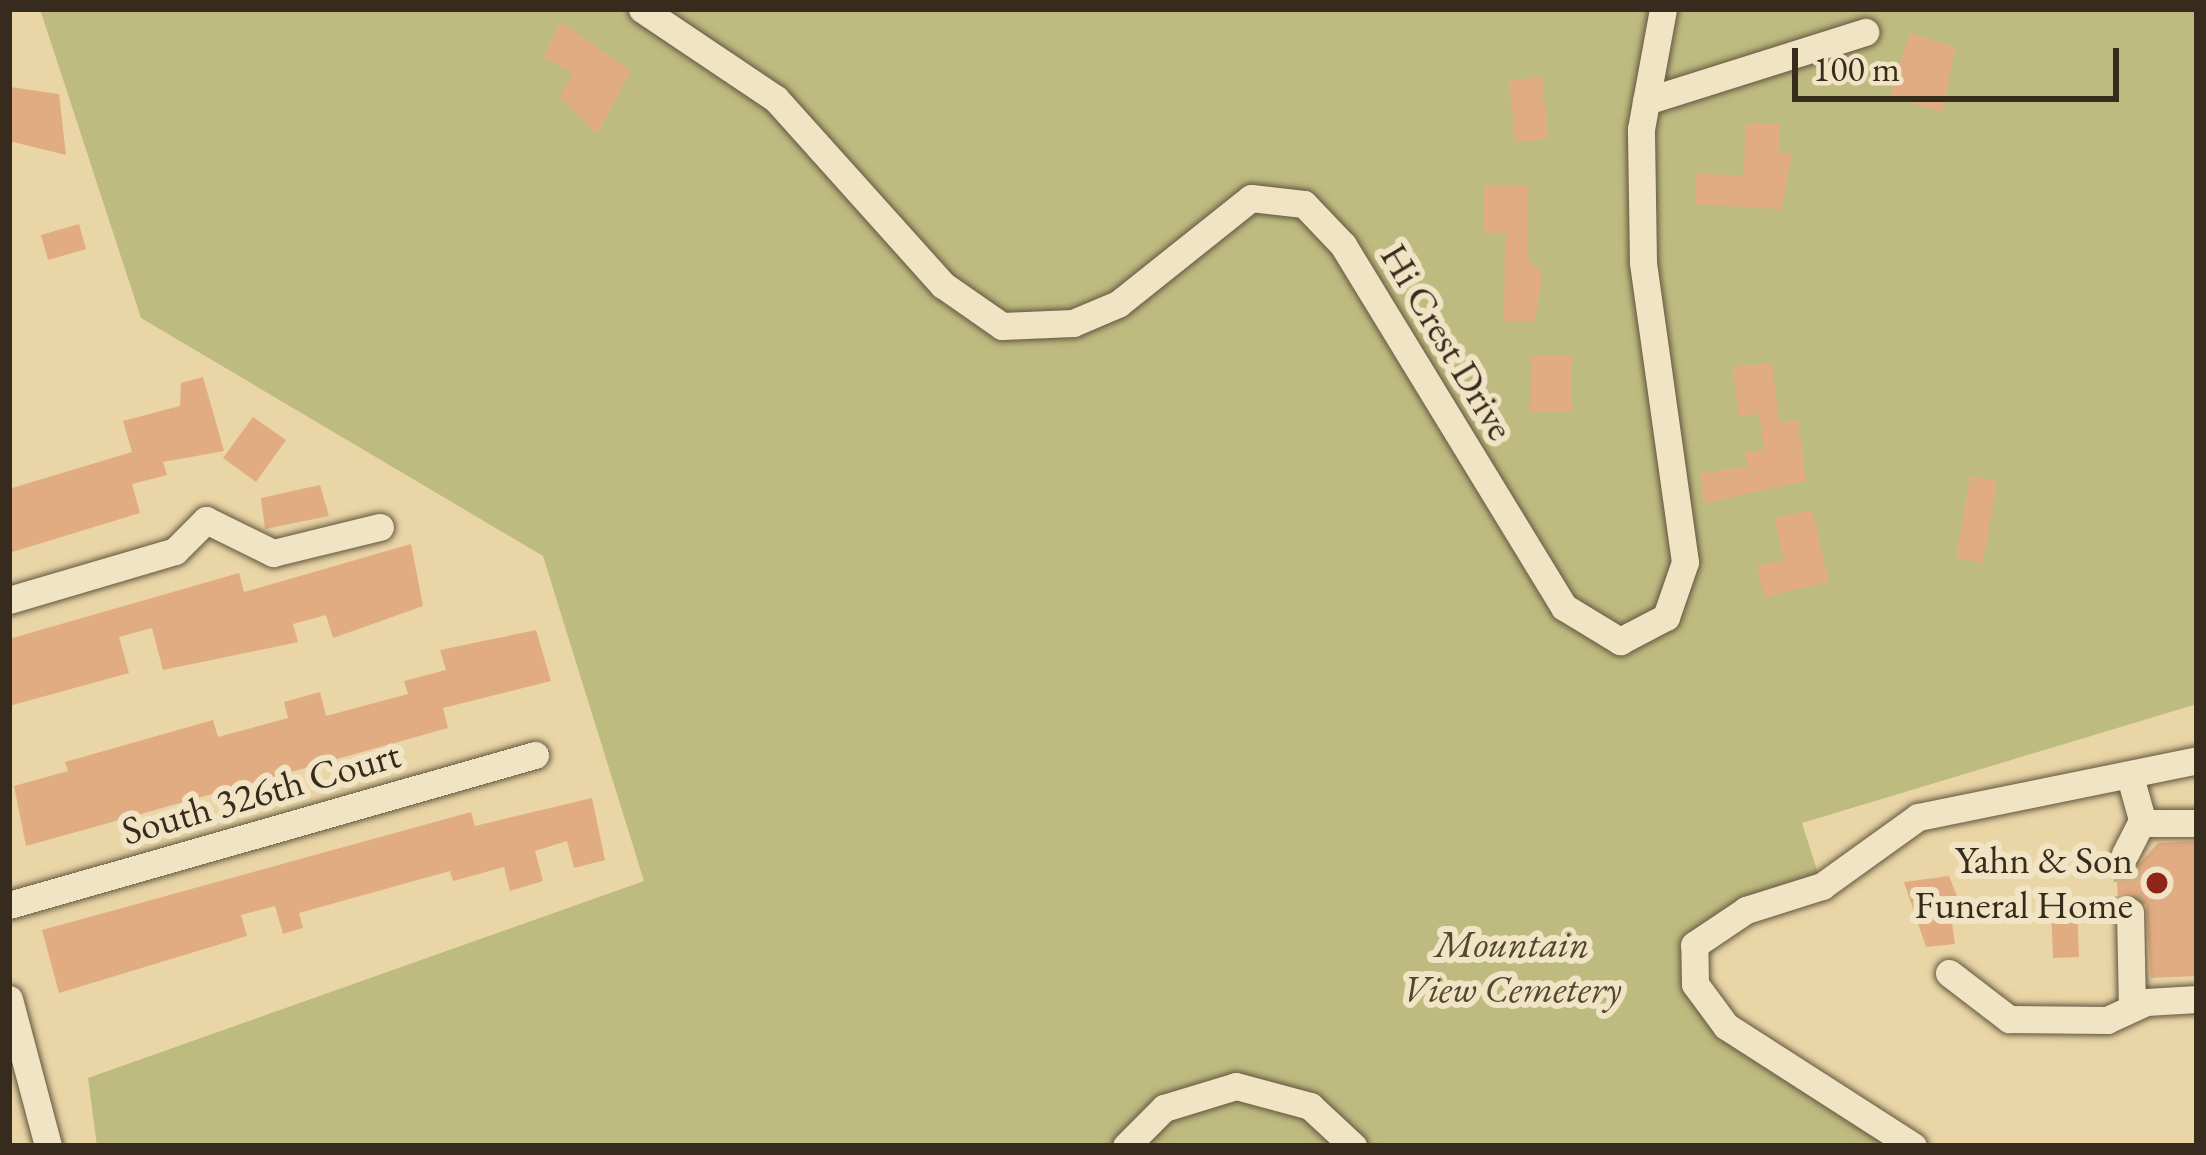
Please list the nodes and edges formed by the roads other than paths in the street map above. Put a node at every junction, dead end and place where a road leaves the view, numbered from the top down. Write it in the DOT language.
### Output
graph roads {
  1 [pos="642,9"];
  2 [pos="1663,9"];
  3 [pos="1865,32"];
  4 [pos="1646,101"];
  5 [pos="380,526"];
  6 [pos="9,600"];
  7 [pos="535,755"];
  8 [pos="2197,760"];
  9 [pos="2132,780"];
  10 [pos="2142,821"];
  11 [pos="2197,824"];
  12 [pos="2126,854"];
  13 [pos="9,905"];
  14 [pos="2129,912"];
  15 [pos="1949,973"];
  16 [pos="9,999"];
  17 [pos="2197,999"];
  18 [pos="2132,1008"];
  19 [pos="48,1146"];
  20 [pos="1126,1146"];
  21 [pos="1353,1146"];
  22 [pos="1913,1146"];
  1 -- 4 [label="street, Hi Crest Drive"];
  2 -- 4 [label="street, Hi Crest Drive"];
  3 -- 4 [label="street"];
  5 -- 6 [label="street"];
  7 -- 13 [label="street, South 326th Court"];
  8 -- 9 [label="street"];
  9 -- 10 [label="street"];
  9 -- 22 [label="street"];
  10 -- 11 [label="street"];
  10 -- 12 [label="street"];
  14 -- 18 [label="street"];
  15 -- 18 [label="street"];
  16 -- 19 [label="street"];
  17 -- 18 [label="street"];
  20 -- 21 [label="street"];
}
